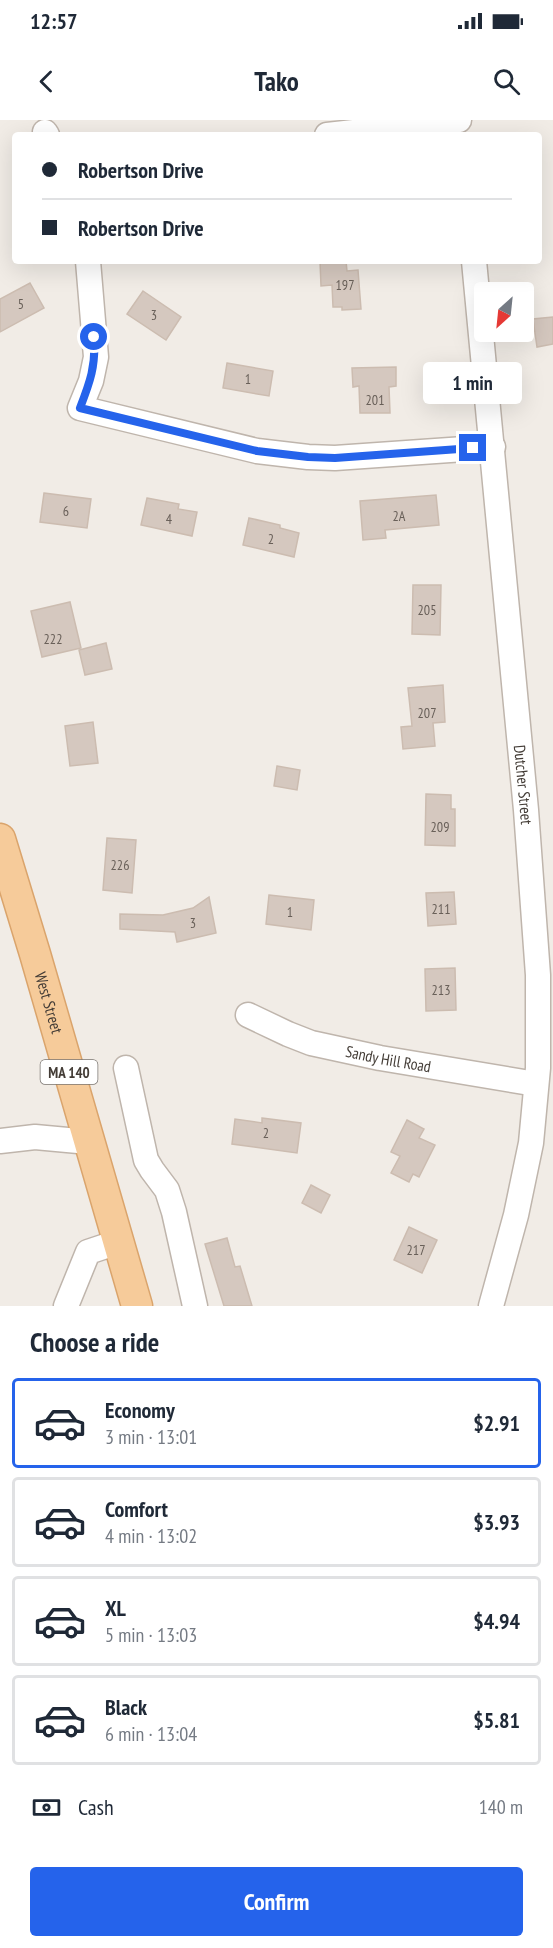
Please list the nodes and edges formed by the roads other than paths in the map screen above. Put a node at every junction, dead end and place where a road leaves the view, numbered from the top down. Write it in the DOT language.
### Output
graph roads {
  1 [pos="460,120"];
  2 [pos="354,132"];
  3 [pos="88,264"];
  4 [pos="474,264"];
  5 [pos="493,447"];
  6 [pos="0,839"];
  7 [pos="545,947"];
  8 [pos="248,1015"];
  9 [pos="126,1068"];
  10 [pos="537,1084"];
  11 [pos="0,1141"];
  12 [pos="89,1142"];
  13 [pos="118,1242"];
  14 [pos="66,1306"];
  15 [pos="137,1306"];
  16 [pos="195,1306"];
  17 [pos="491,1306"];
  1 -- 2 [label="street"];
  3 -- 5 [label="street"];
  4 -- 5 [label="street, Dutcher Street"];
  5 -- 7 [label="street, Dutcher Street"];
  6 -- 12 [label="main road, West Street / MA 140"];
  7 -- 10 [label="street, Dutcher Street"];
  8 -- 10 [label="street, Sandy Hill Road"];
  9 -- 16 [label="street"];
  10 -- 17 [label="street, Dutcher Street"];
  11 -- 12 [label="street"];
  12 -- 13 [label="main road, West Street / MA 140"];
  13 -- 14 [label="street"];
  13 -- 15 [label="main road, West Street / MA 140"];
}
